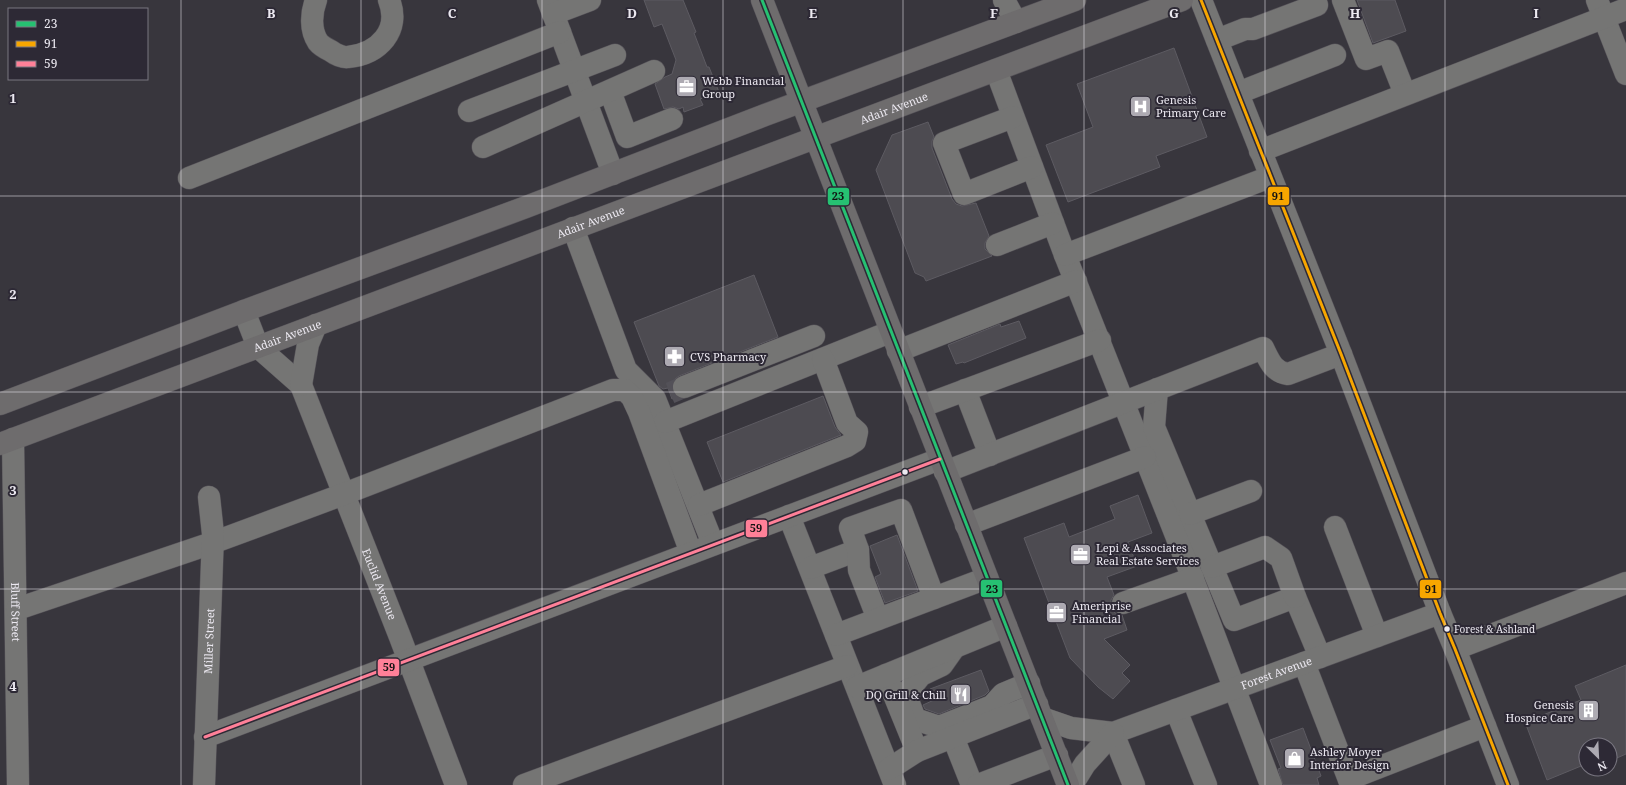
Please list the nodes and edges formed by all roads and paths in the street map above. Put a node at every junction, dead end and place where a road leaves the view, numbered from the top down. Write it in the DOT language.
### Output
graph roads {
  1 [pos="316,0"];
  2 [pos="389,0"];
  3 [pos="590,0"];
  4 [pos="762,0"];
  5 [pos="1004,0"];
  6 [pos="1075,0"];
  7 [pos="1182,0"];
  8 [pos="1201,0"];
  9 [pos="1343,0"];
  10 [pos="1317,5"];
  11 [pos="1600,9"];
  12 [pos="1626,9"];
  13 [pos="554,16"];
  14 [pos="1016,22"];
  15 [pos="1217,40"];
  16 [pos="616,55"];
  17 [pos="1335,55"];
  18 [pos="996,70"];
  19 [pos="574,71"];
  20 [pos="654,71"];
  21 [pos="1626,74"];
  22 [pos="610,91"];
  23 [pos="1238,93"];
  24 [pos="1405,94"];
  25 [pos="586,101"];
  26 [pos="802,102"];
  27 [pos="469,111"];
  28 [pos="1013,117"];
  29 [pos="672,119"];
  30 [pos="814,138"];
  31 [pos="483,147"];
  32 [pos="1260,151"];
  33 [pos="1032,167"];
  34 [pos="613,174"];
  35 [pos="1270,177"];
  36 [pos="189,178"];
  37 [pos="1053,223"];
  38 [pos="573,228"];
  39 [pos="997,246"];
  40 [pos="1065,255"];
  41 [pos="1076,281"];
  42 [pos="244,311"];
  43 [pos="316,325"];
  44 [pos="814,336"];
  45 [pos="1100,340"];
  46 [pos="894,341"];
  47 [pos="258,347"];
  48 [pos="1341,354"];
  49 [pos="823,359"];
  50 [pos="300,385"];
  51 [pos="1157,389"];
  52 [pos="965,390"];
  53 [pos="669,393"];
  54 [pos="1124,403"];
  55 [pos="0,404"];
  56 [pos="920,407"];
  57 [pos="664,422"];
  58 [pos="7,442"];
  59 [pos="990,455"];
  60 [pos="1145,457"];
  61 [pos="943,466"];
  62 [pos="863,488"];
  63 [pos="1251,491"];
  64 [pos="344,494"];
  65 [pos="208,496"];
  66 [pos="698,505"];
  67 [pos="1190,514"];
  68 [pos="789,516"];
  69 [pos="874,520"];
  70 [pos="966,525"];
  71 [pos="1335,527"];
  72 [pos="212,543"];
  73 [pos="713,544"];
  74 [pos="858,550"];
  75 [pos="691,553"];
  76 [pos="1212,567"];
  77 [pos="810,568"];
  78 [pos="987,578"];
  79 [pos="1193,578"];
  80 [pos="1626,583"];
  81 [pos="1295,597"];
  82 [pos="934,598"];
  83 [pos="1123,603"];
  84 [pos="17,609"];
  85 [pos="1440,613"];
  86 [pos="878,619"];
  87 [pos="1006,626"];
  88 [pos="836,635"];
  89 [pos="1377,636"];
  90 [pos="954,648"];
  91 [pos="1455,649"];
  92 [pos="409,660"];
  93 [pos="1312,660"];
  94 [pos="847,666"];
  95 [pos="886,675"];
  96 [pos="1029,683"];
  97 [pos="857,687"];
  98 [pos="1235,688"];
  99 [pos="1176,710"];
  100 [pos="1040,711"];
  101 [pos="1485,726"];
  102 [pos="1113,733"];
  103 [pos="205,736"];
  104 [pos="954,737"];
  105 [pos="917,751"];
  106 [pos="1057,755"];
  107 [pos="892,777"];
  108 [pos="1350,782"];
  109 [pos="18,785"];
  110 [pos="204,785"];
  111 [pos="456,785"];
  112 [pos="524,785"];
  113 [pos="972,785"];
  114 [pos="978,785"];
  115 [pos="1068,785"];
  116 [pos="1072,785"];
  117 [pos="1134,785"];
  118 [pos="1206,785"];
  119 [pos="1271,785"];
  120 [pos="1508,785"];
  1 -- 2 [label="street"];
  3 -- 13 [label="street"];
  4 -- 26 [label="main road"];
  5 -- 14 [label="street"];
  6 -- 14 [label="main road"];
  7 -- 18 [label="main road, Adair Avenue"];
  8 -- 15 [label="street"];
  9 -- 24 [label="street"];
  10 -- 15 [label="street"];
  11 -- 12 [label="street"];
  11 -- 21 [label="street"];
  11 -- 24 [label="street"];
  13 -- 19 [label="street"];
  13 -- 36 [label="street"];
  14 -- 26 [label="main road"];
  15 -- 23 [label="street"];
  16 -- 19 [label="street"];
  17 -- 23 [label="street"];
  18 -- 28 [label="street"];
  18 -- 30 [label="main road, Adair Avenue"];
  19 -- 25 [label="street"];
  19 -- 27 [label="street"];
  20 -- 22 [label="street"];
  22 -- 25 [label="street"];
  22 -- 29 [label="street"];
  23 -- 32 [label="street"];
  24 -- 32 [label="street"];
  25 -- 31 [label="street"];
  25 -- 34 [label="street"];
  26 -- 30 [label="main road"];
  26 -- 34 [label="main road"];
  28 -- 33 [label="street"];
  28 -- 33 [label="street"];
  30 -- 38 [label="main road, Adair Avenue"];
  30 -- 46 [label="main road"];
  32 -- 35 [label="street"];
  33 -- 37 [label="street"];
  34 -- 42 [label="main road"];
  35 -- 40 [label="street"];
  35 -- 48 [label="street"];
  37 -- 39 [label="street"];
  37 -- 40 [label="street"];
  38 -- 43 [label="main road, Adair Avenue"];
  38 -- 53 [label="street"];
  40 -- 41 [label="street"];
  41 -- 45 [label="street"];
  41 -- 46 [label="street"];
  42 -- 47 [label="street, Euclid Avenue"];
  42 -- 55 [label="main road"];
  43 -- 47 [label="main road, Adair Avenue"];
  43 -- 50 [label="street"];
  44 -- 53 [label="street"];
  45 -- 52 [label="street"];
  45 -- 54 [label="street"];
  46 -- 49 [label="street"];
  46 -- 56 [label="main road"];
  47 -- 50 [label="street, Euclid Avenue"];
  47 -- 58 [label="main road, Adair Avenue"];
  48 -- 51 [label="street"];
  48 -- 85 [label="street"];
  49 -- 57 [label="street"];
  49 -- 66 [label="street"];
  50 -- 64 [label="street, Euclid Avenue"];
  51 -- 54 [label="street"];
  51 -- 67 [label="street"];
  52 -- 56 [label="street"];
  52 -- 59 [label="street"];
  53 -- 57 [label="street"];
  54 -- 59 [label="street"];
  54 -- 60 [label="street"];
  56 -- 61 [label="main road"];
  57 -- 66 [label="street"];
  58 -- 84 [label="street, Bluff Street"];
  59 -- 61 [label="street"];
  60 -- 70 [label="street"];
  60 -- 79 [label="street"];
  61 -- 62 [label="street"];
  61 -- 70 [label="main road"];
  62 -- 68 [label="street"];
  62 -- 69 [label="street"];
  63 -- 67 [label="street"];
  64 -- 72 [label="street"];
  64 -- 75 [label="street"];
  64 -- 92 [label="street, Euclid Avenue"];
  65 -- 72 [label="street, Miller Street"];
  66 -- 73 [label="street"];
  67 -- 76 [label="street"];
  68 -- 73 [label="street"];
  68 -- 77 [label="street"];
  69 -- 74 [label="street"];
  69 -- 82 [label="street"];
  70 -- 78 [label="main road"];
  71 -- 89 [label="street"];
  72 -- 84 [label="street"];
  72 -- 103 [label="street, Miller Street"];
  73 -- 75 [label="street"];
  74 -- 77 [label="street"];
  74 -- 86 [label="street"];
  75 -- 92 [label="street"];
  76 -- 81 [label="street"];
  76 -- 81 [label="street"];
  77 -- 88 [label="street"];
  78 -- 82 [label="street"];
  78 -- 87 [label="main road"];
  79 -- 83 [label="street"];
  79 -- 98 [label="street"];
  80 -- 91 [label="street"];
  81 -- 93 [label="street"];
  82 -- 86 [label="street"];
  84 -- 109 [label="street, Bluff Street"];
  85 -- 89 [label="street, Forest Avenue"];
  85 -- 91 [label="street"];
  86 -- 88 [label="street"];
  87 -- 90 [label="street"];
  87 -- 96 [label="main road"];
  88 -- 94 [label="street"];
  89 -- 93 [label="street, Forest Avenue"];
  90 -- 95 [label="street"];
  90 -- 96 [label="street"];
  91 -- 101 [label="street"];
  92 -- 103 [label="street"];
  92 -- 111 [label="street, Euclid Avenue"];
  93 -- 98 [label="street, Forest Avenue"];
  93 -- 108 [label="street"];
  94 -- 97 [label="street"];
  94 -- 112 [label="street"];
  95 -- 97 [label="street"];
  95 -- 105 [label="street"];
  96 -- 100 [label="main road"];
  97 -- 107 [label="street"];
  98 -- 99 [label="street, Forest Avenue"];
  98 -- 119 [label="street"];
  99 -- 102 [label="street, Forest Avenue"];
  99 -- 118 [label="street"];
  100 -- 102 [label="street, Forest Avenue"];
  100 -- 104 [label="street"];
  100 -- 106 [label="main road"];
  101 -- 108 [label="street"];
  101 -- 120 [label="street"];
  102 -- 116 [label="street, Forest Avenue"];
  102 -- 117 [label="street"];
  103 -- 110 [label="street, Miller Street"];
  104 -- 105 [label="street"];
  104 -- 113 [label="street"];
  105 -- 107 [label="street"];
  106 -- 114 [label="street"];
  106 -- 115 [label="main road"];
}
